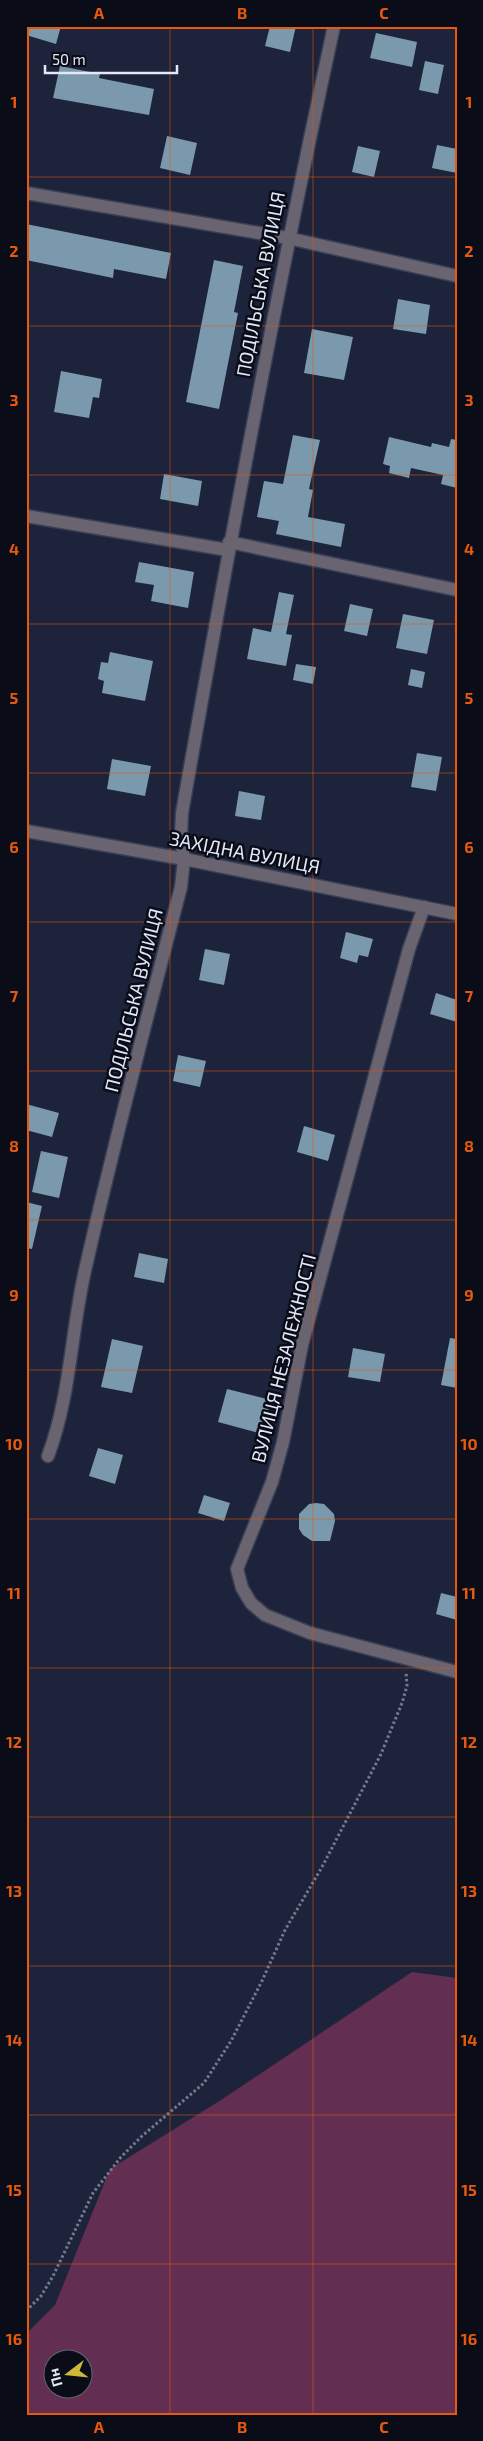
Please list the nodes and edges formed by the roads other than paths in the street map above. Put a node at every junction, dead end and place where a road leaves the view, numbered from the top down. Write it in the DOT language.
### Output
graph roads {
  1 [pos="334,26"];
  2 [pos="26,193"];
  3 [pos="288,238"];
  4 [pos="457,276"];
  5 [pos="26,516"];
  6 [pos="229,546"];
  7 [pos="457,590"];
  8 [pos="26,831"];
  9 [pos="184,859"];
  10 [pos="424,907"];
  11 [pos="457,914"];
  12 [pos="48,1456"];
  13 [pos="457,1672"];
  1 -- 3 [label="street, ПОДІЛЬСЬКА ВУЛИЦЯ"];
  2 -- 3 [label="street"];
  3 -- 4 [label="street"];
  3 -- 6 [label="street, ПОДІЛЬСЬКА ВУЛИЦЯ"];
  5 -- 6 [label="street"];
  6 -- 7 [label="street"];
  6 -- 9 [label="street, ПОДІЛЬСЬКА ВУЛИЦЯ"];
  8 -- 9 [label="street, ЗАХІДНА ВУЛИЦЯ"];
  9 -- 10 [label="street, ЗАХІДНА ВУЛИЦЯ"];
  9 -- 12 [label="street, ПОДІЛЬСЬКА ВУЛИЦЯ"];
  10 -- 11 [label="street, ЗАХІДНА ВУЛИЦЯ"];
  10 -- 13 [label="street, ВУЛИЦЯ НЕЗАЛЕЖНОСТІ"];
}
